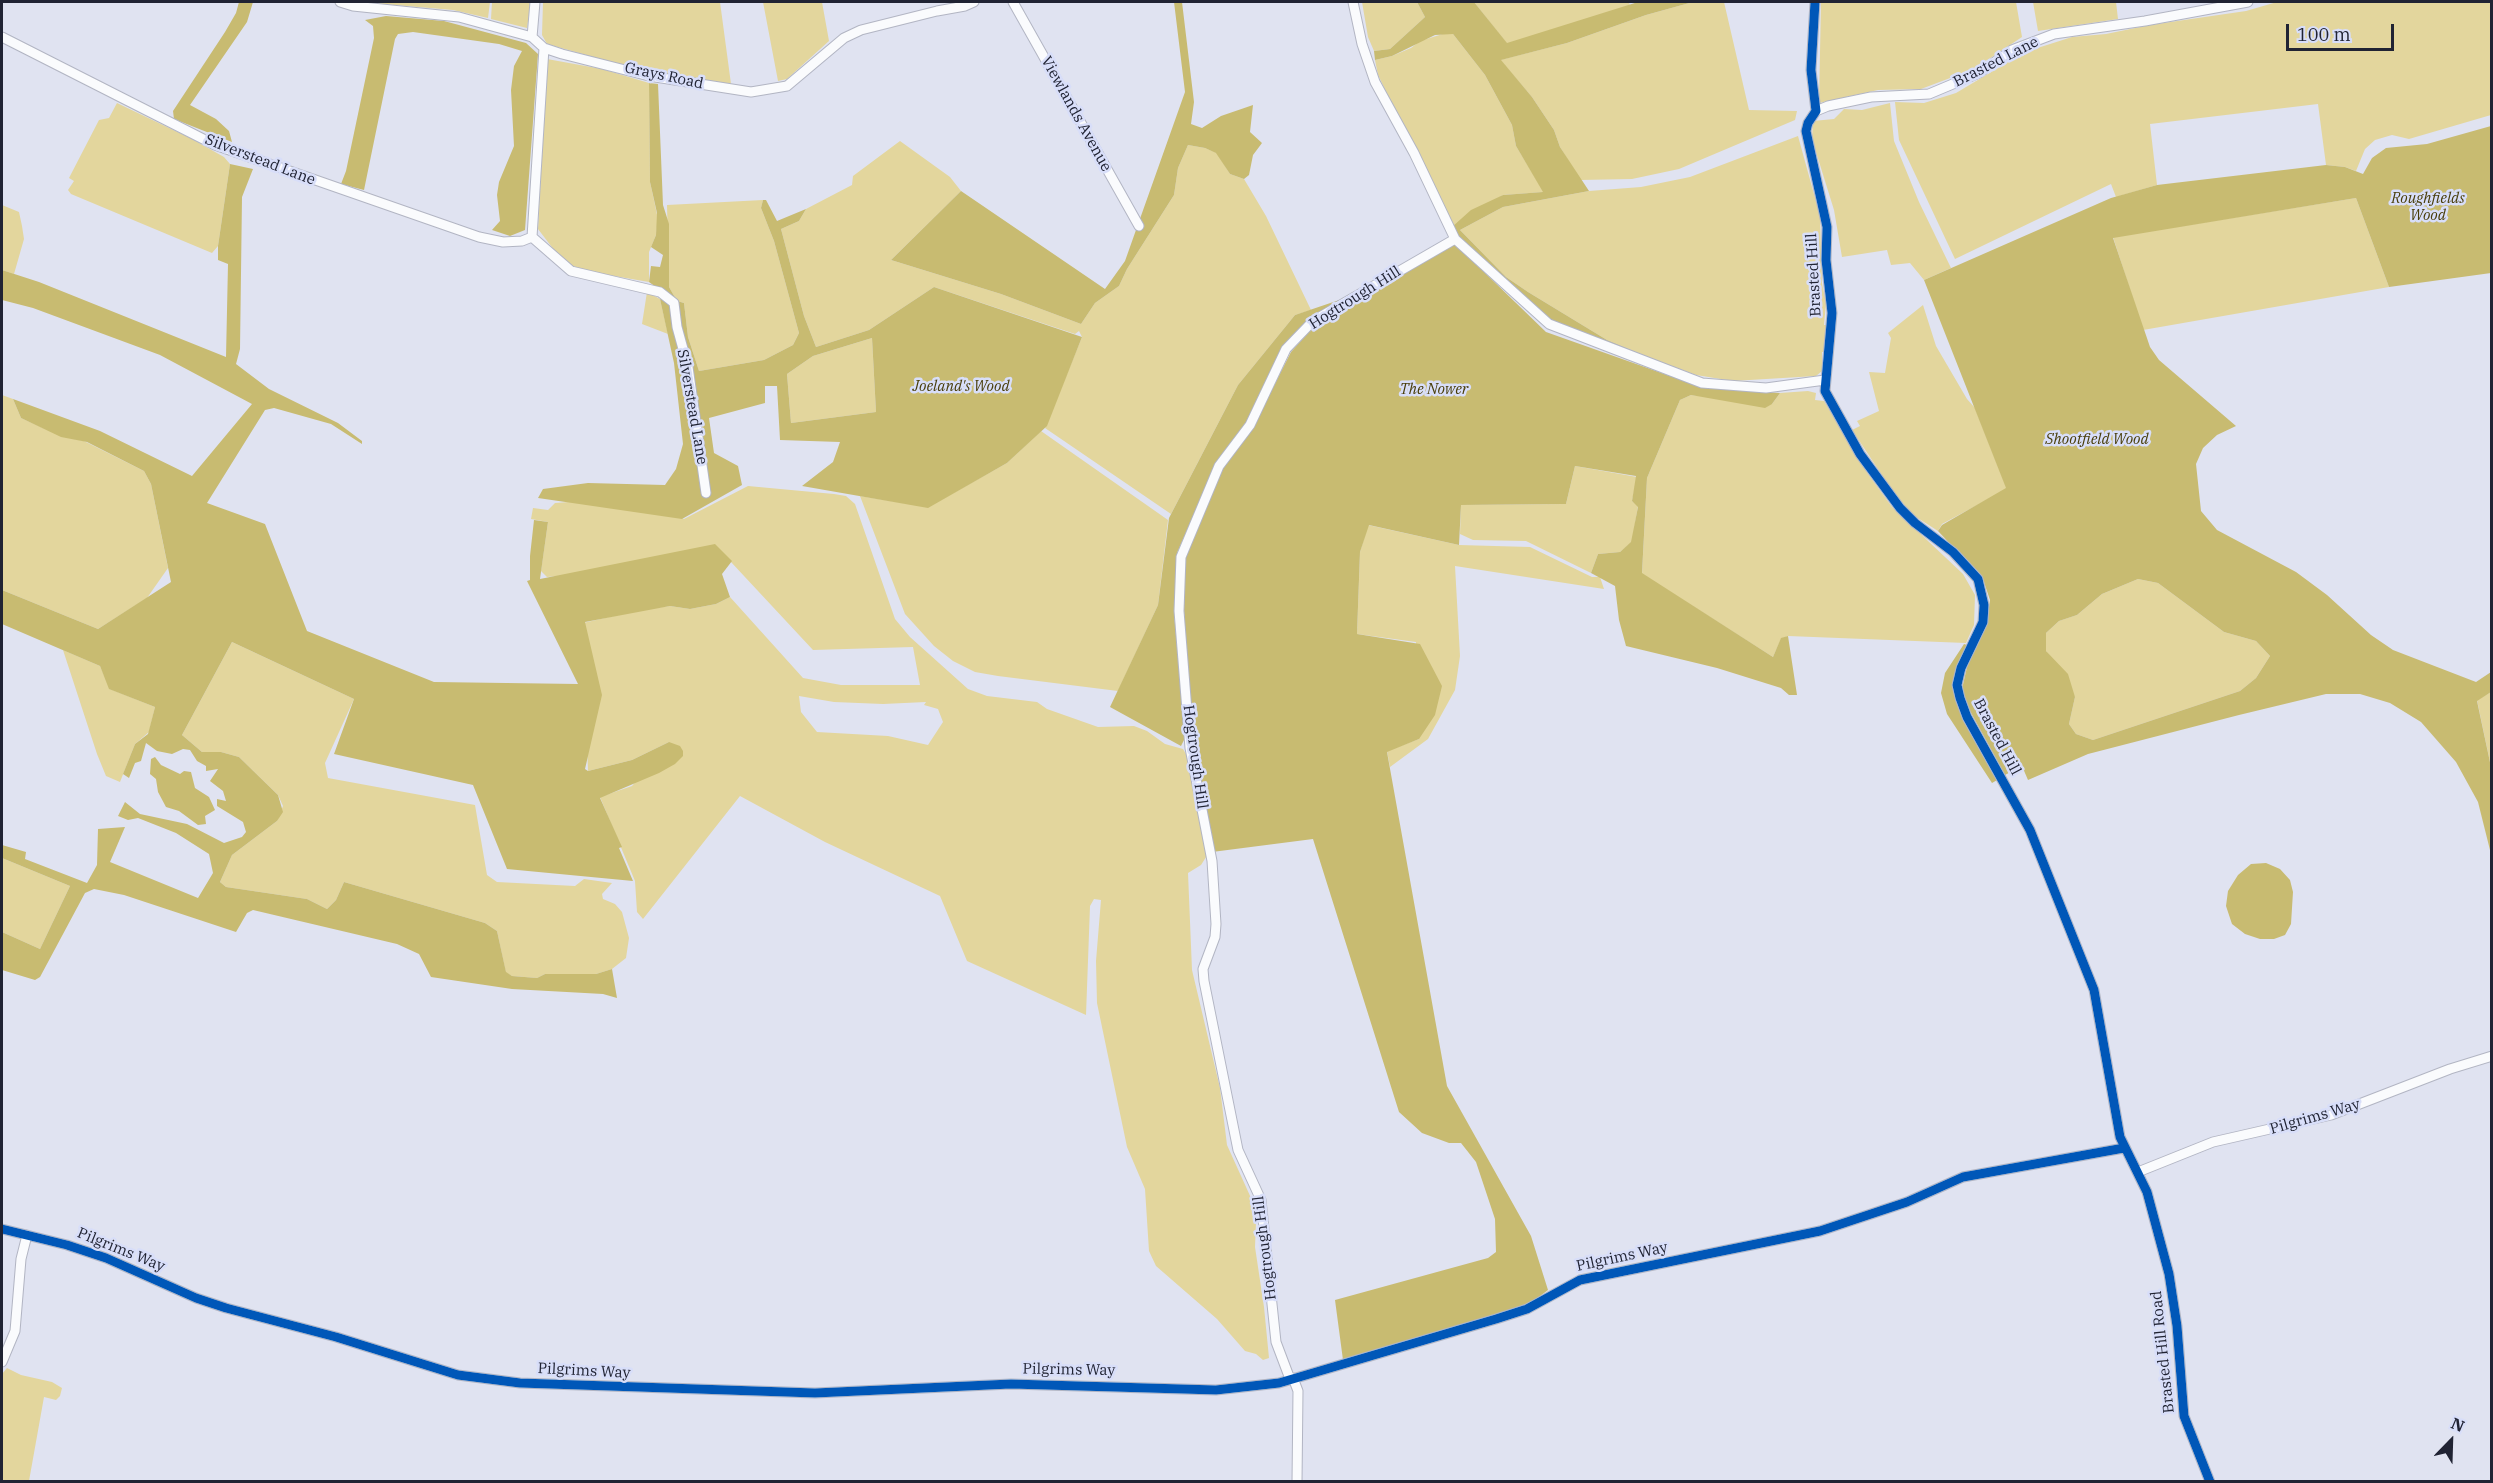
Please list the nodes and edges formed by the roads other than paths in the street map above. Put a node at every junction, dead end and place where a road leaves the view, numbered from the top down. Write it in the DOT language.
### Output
graph roads {
  1 [pos="340,2"];
  2 [pos="535,2"];
  3 [pos="974,2"];
  4 [pos="1013,2"];
  5 [pos="1353,2"];
  6 [pos="1815,2"];
  7 [pos="2248,2"];
  8 [pos="2,37"];
  9 [pos="532,37"];
  10 [pos="544,48"];
  11 [pos="1816,111"];
  12 [pos="1140,226"];
  13 [pos="532,237"];
  14 [pos="1455,238"];
  15 [pos="1825,380"];
  16 [pos="706,493"];
  17 [pos="2492,1056"];
  18 [pos="2124,1148"];
  19 [pos="2138,1172"];
  20 [pos="2155,1215"];
  21 [pos="2,1229"];
  22 [pos="27,1235"];
  23 [pos="2,1362"];
  24 [pos="1291,1379"];
  25 [pos="1297,1482"];
  26 [pos="2210,1482"];
  1 -- 9 [label="street, Grays Road"];
  2 -- 9 [label="street"];
  3 -- 10 [label="street, Grays Road"];
  4 -- 12 [label="street, Viewlands Avenue"];
  5 -- 14 [label="street"];
  6 -- 11 [label="street"];
  7 -- 11 [label="street, Brasted Lane"];
  8 -- 13 [label="street, Silverstead Lane"];
  9 -- 10 [label="street, Grays Road"];
  10 -- 13 [label="street"];
  11 -- 15 [label="street, Brasted Hill"];
  13 -- 16 [label="street, Silverstead Lane"];
  14 -- 15 [label="street"];
  14 -- 24 [label="street, Hogtrough Hill"];
  15 -- 18 [label="street, Brasted Hill"];
  17 -- 19 [label="street, Pilgrims Way"];
  18 -- 19 [label="street, Brasted Hill"];
  18 -- 24 [label="street, Pilgrims Way"];
  19 -- 20 [label="street, Brasted Hill"];
  20 -- 26 [label="street, Brasted Hill Road"];
  21 -- 22 [label="street, Pilgrims Way"];
  22 -- 23 [label="street"];
  22 -- 24 [label="street, Pilgrims Way"];
  24 -- 25 [label="street, Hogtrough Hill"];
}
